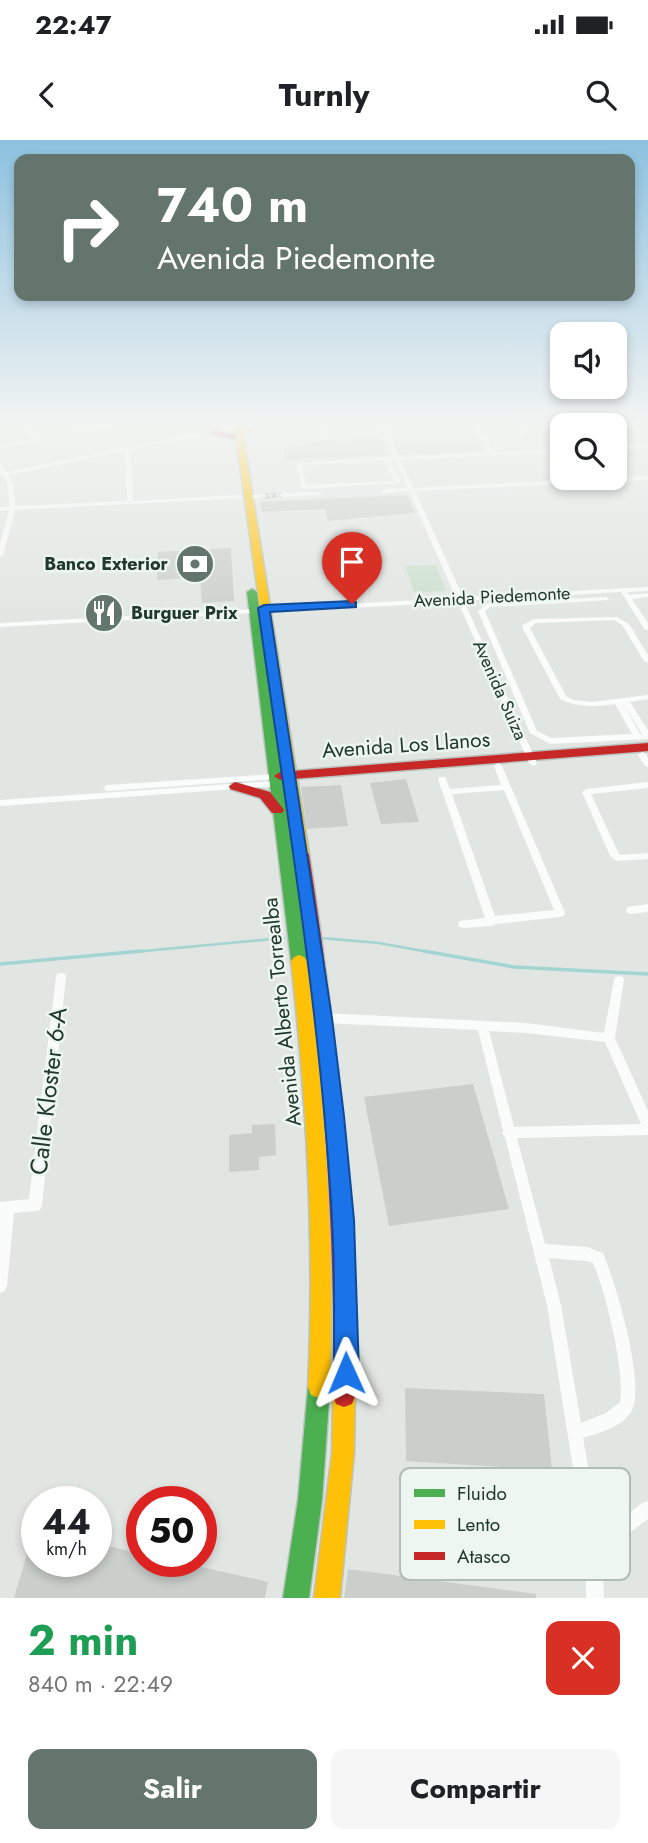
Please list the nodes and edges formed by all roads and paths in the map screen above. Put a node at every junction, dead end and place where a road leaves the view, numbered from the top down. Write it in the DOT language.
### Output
graph roads {
  1 [pos="14,492"];
  2 [pos="130,492"];
  3 [pos="243,492"];
  4 [pos="358,492"];
  5 [pos="412,492"];
  6 [pos="282,495"];
  7 [pos="264,496"];
  8 [pos="244,497"];
  9 [pos="130,502"];
  10 [pos="7,509"];
  11 [pos="0,538"];
  12 [pos="0,555"];
  13 [pos="648,589"];
  14 [pos="625,593"];
  15 [pos="648,595"];
  16 [pos="460,599"];
  17 [pos="606,599"];
  18 [pos="259,609"];
  19 [pos="0,625"];
  20 [pos="648,628"];
  21 [pos="648,661"];
  22 [pos="513,683"];
  23 [pos="498,684"];
  24 [pos="648,697"];
  25 [pos="621,700"];
  26 [pos="638,736"];
  27 [pos="648,736"];
  28 [pos="647,755"];
  29 [pos="531,760"];
  30 [pos="498,766"];
  31 [pos="281,779"];
  32 [pos="442,779"];
  33 [pos="648,785"];
  34 [pos="235,786"];
  35 [pos="506,787"];
  36 [pos="446,792"];
  37 [pos="0,796"];
  38 [pos="0,803"];
  39 [pos="278,811"];
  40 [pos="648,856"];
  41 [pos="648,908"];
  42 [pos="631,910"];
  43 [pos="492,922"];
  44 [pos="463,924"];
  45 [pos="61,977"];
  46 [pos="619,980"];
  47 [pos="323,1018"];
  48 [pos="482,1025"];
  49 [pos="609,1038"];
  50 [pos="648,1127"];
  51 [pos="508,1133"];
  52 [pos="4,1208"];
  53 [pos="542,1251"];
  54 [pos="0,1286"];
  55 [pos="576,1433"];
  56 [pos="581,1468"];
  57 [pos="648,1509"];
  58 [pos="630,1523"];
  59 [pos="595,1580"];
  60 [pos="296,1598"];
  61 [pos="327,1598"];
  62 [pos="595,1598"];
  1 -- 10 [label="street"];
  2 -- 9 [label="street"];
  3 -- 8 [label="main road, Avenida Alberto Torrealba"];
  4 -- 6 [label="street"];
  5 -- 16 [label="street, Avenida Suiza"];
  7 -- 8 [label="street"];
  8 -- 9 [label="street"];
  8 -- 18 [label="main road, Avenida Alberto Torrealba"];
  9 -- 10 [label="street"];
  10 -- 11 [label="street"];
  10 -- 12 [label="street"];
  13 -- 14 [label="street, Avenida Piedemonte"];
  14 -- 15 [label="street"];
  14 -- 16 [label="street, Avenida Piedemonte"];
  14 -- 20 [label="street"];
  16 -- 18 [label="street, Avenida Piedemonte"];
  16 -- 23 [label="street, Avenida Suiza"];
  17 -- 22 [label="street"];
  18 -- 19 [label="street, Avenida Piedemonte"];
  18 -- 31 [label="main road, Avenida Alberto Torrealba"];
  21 -- 25 [label="street"];
  22 -- 23 [label="street"];
  22 -- 26 [label="street"];
  23 -- 29 [label="street, Avenida Suiza"];
  24 -- 25 [label="street"];
  25 -- 26 [label="street"];
  25 -- 27 [label="street"];
  26 -- 27 [label="street"];
  28 -- 29 [label="main road, Avenida Los Llanos"];
  29 -- 30 [label="main road, Avenida Los Llanos"];
  29 -- 31 [label="main road, Avenida Los Llanos"];
  30 -- 31 [label="main road, Avenida Los Llanos"];
  30 -- 35 [label="street"];
  31 -- 34 [label="street, Avenida Los Llanos"];
  31 -- 37 [label="street, Avenida Los Llanos"];
  31 -- 39 [label="main road, Avenida Alberto Torrealba"];
  31 -- 47 [label="main road, Avenida Alberto Torrealba"];
  32 -- 36 [label="street"];
  33 -- 40 [label="street"];
  34 -- 38 [label="street, Avenida Los Llanos"];
  34 -- 39 [label="main road"];
  35 -- 36 [label="street"];
  35 -- 43 [label="street"];
  36 -- 43 [label="street"];
  39 -- 60 [label="main road, Avenida Alberto Torrealba"];
  41 -- 42 [label="street"];
  43 -- 44 [label="street"];
  45 -- 52 [label="street, Calle Kloster 6-A"];
  46 -- 49 [label="street"];
  47 -- 48 [label="street"];
  47 -- 61 [label="main road, Avenida Alberto Torrealba"];
  48 -- 49 [label="street"];
  48 -- 51 [label="street"];
  49 -- 50 [label="street"];
  50 -- 51 [label="street"];
  51 -- 53 [label="street"];
  52 -- 54 [label="street"];
  53 -- 55 [label="street"];
  53 -- 55 [label="street"];
  55 -- 56 [label="street"];
  57 -- 58 [label="street"];
  59 -- 62 [label="street"];
}
